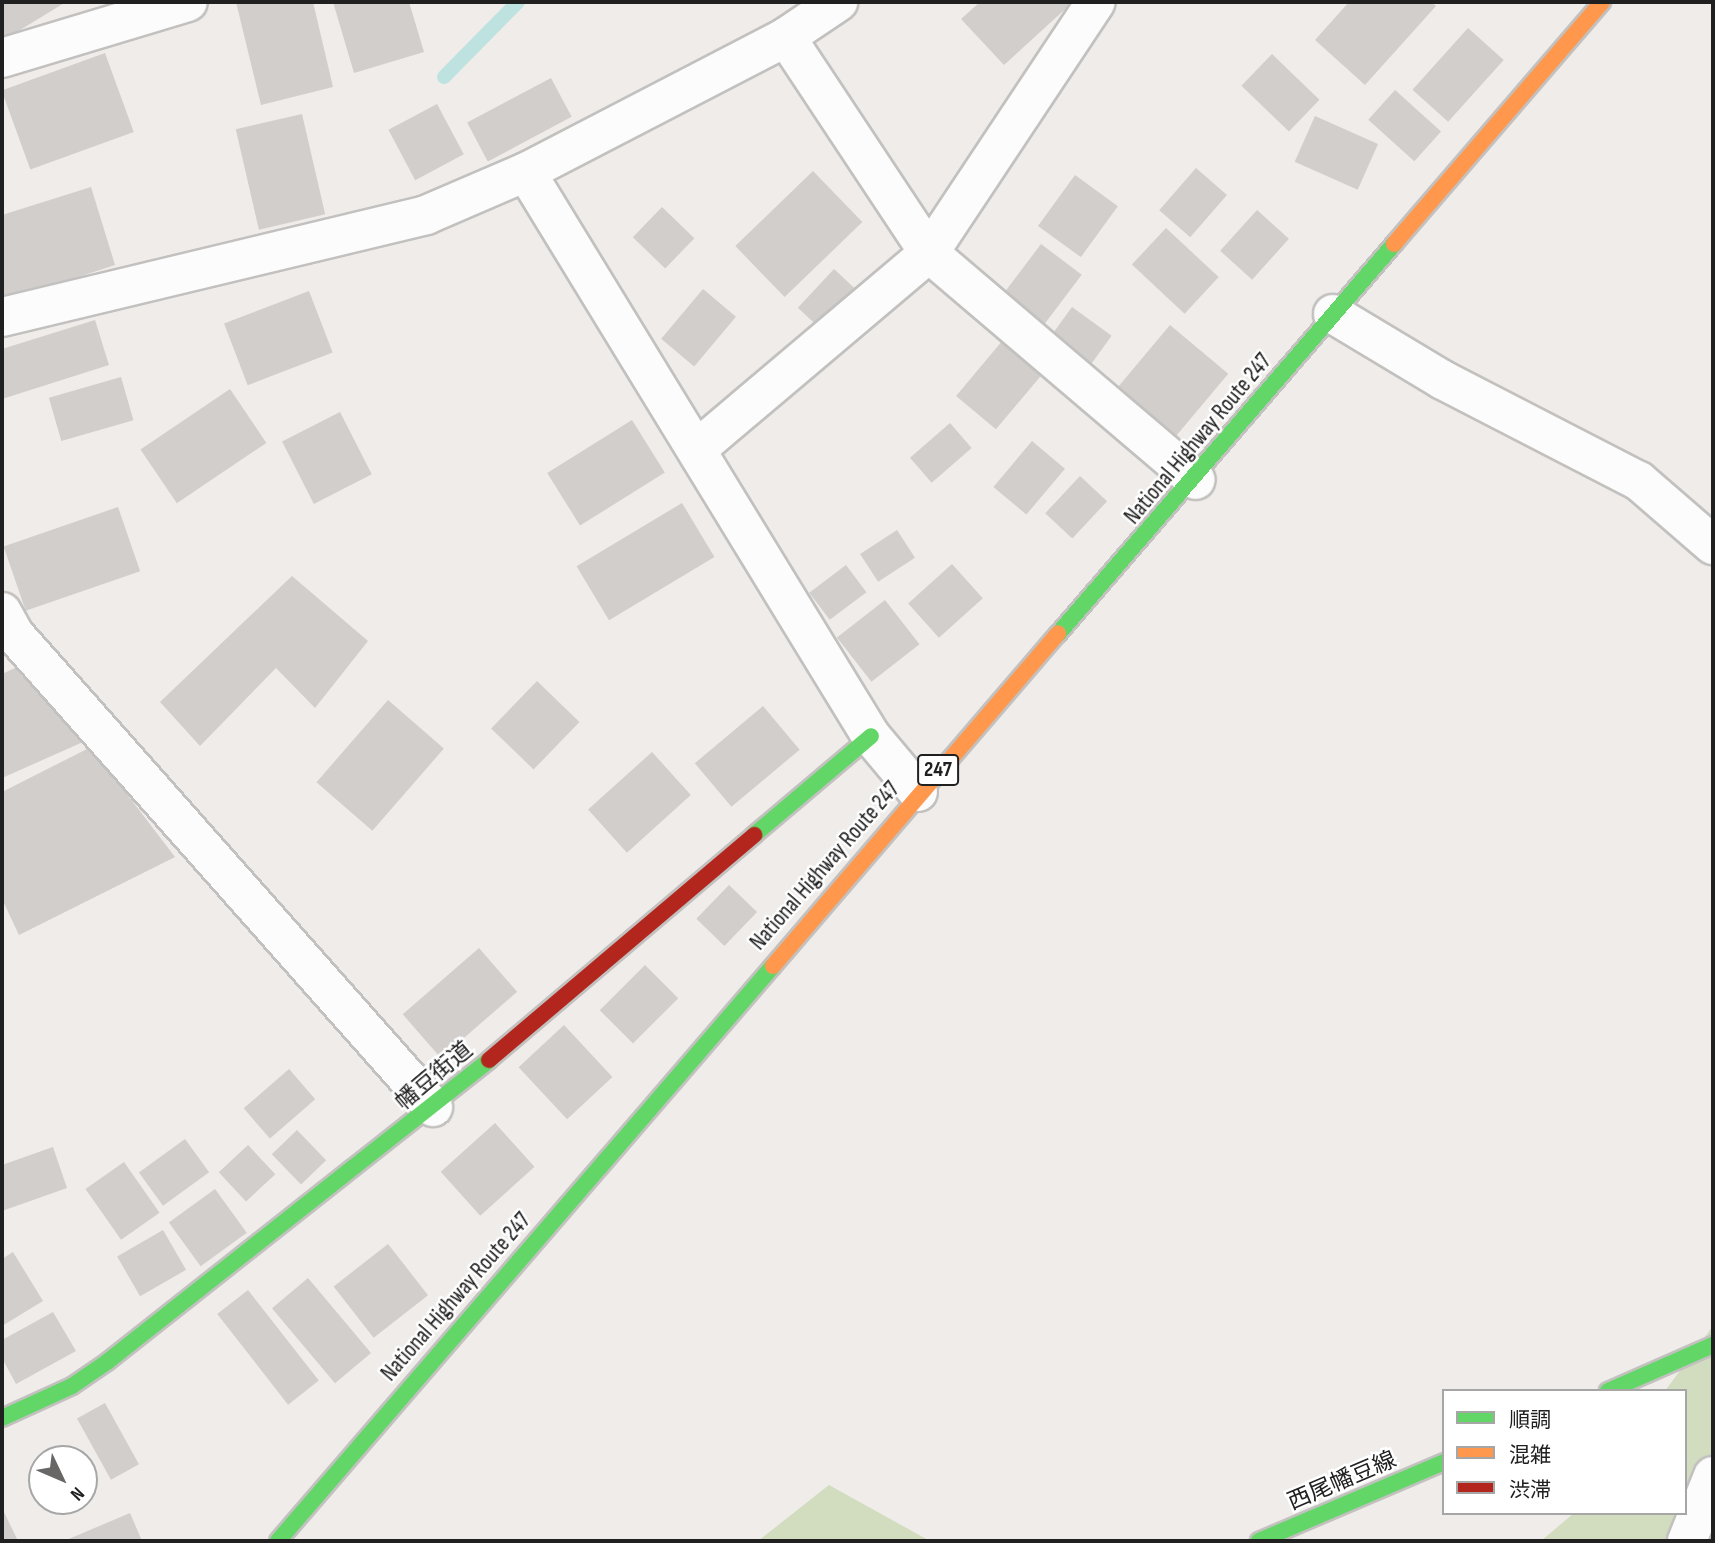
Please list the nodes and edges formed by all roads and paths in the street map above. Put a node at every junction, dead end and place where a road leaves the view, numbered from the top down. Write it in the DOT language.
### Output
graph roads {
  1 [pos="188,2"];
  2 [pos="838,2"];
  3 [pos="1096,2"];
  4 [pos="1602,2"];
  5 [pos="792,21"];
  6 [pos="2,58"];
  7 [pos="526,172"];
  8 [pos="929,253"];
  9 [pos="1333,314"];
  10 [pos="2,317"];
  11 [pos="697,449"];
  12 [pos="1196,480"];
  13 [pos="1713,545"];
  14 [pos="2,612"];
  15 [pos="871,736"];
  16 [pos="918,792"];
  17 [pos="433,1107"];
  18 [pos="1713,1345"];
  19 [pos="1613,1389"];
  20 [pos="2,1418"];
  21 [pos="1442,1463"];
  22 [pos="1713,1476"];
  23 [pos="278,1541"];
  24 [pos="1259,1541"];
  25 [pos="1687,1541"];
  1 -- 6 [label="street"];
  2 -- 5 [label="street"];
  3 -- 8 [label="street"];
  4 -- 9 [label="main road, National Highway Route 247 / 247"];
  5 -- 7 [label="street"];
  5 -- 8 [label="street"];
  7 -- 10 [label="street"];
  7 -- 11 [label="street"];
  8 -- 11 [label="street"];
  8 -- 12 [label="street"];
  9 -- 12 [label="main road, National Highway Route 247 / 247"];
  9 -- 13 [label="street"];
  11 -- 15 [label="street"];
  12 -- 16 [label="main road, National Highway Route 247 / 247"];
  14 -- 17 [label="street"];
  15 -- 16 [label="street"];
  15 -- 17 [label="main road, 幡豆街道"];
  16 -- 23 [label="main road, National Highway Route 247 / 247"];
  17 -- 20 [label="main road, 幡豆街道"];
  18 -- 19 [label="main road"];
  21 -- 24 [label="main road, 西尾幡豆線"];
  22 -- 25 [label="street"];
}
